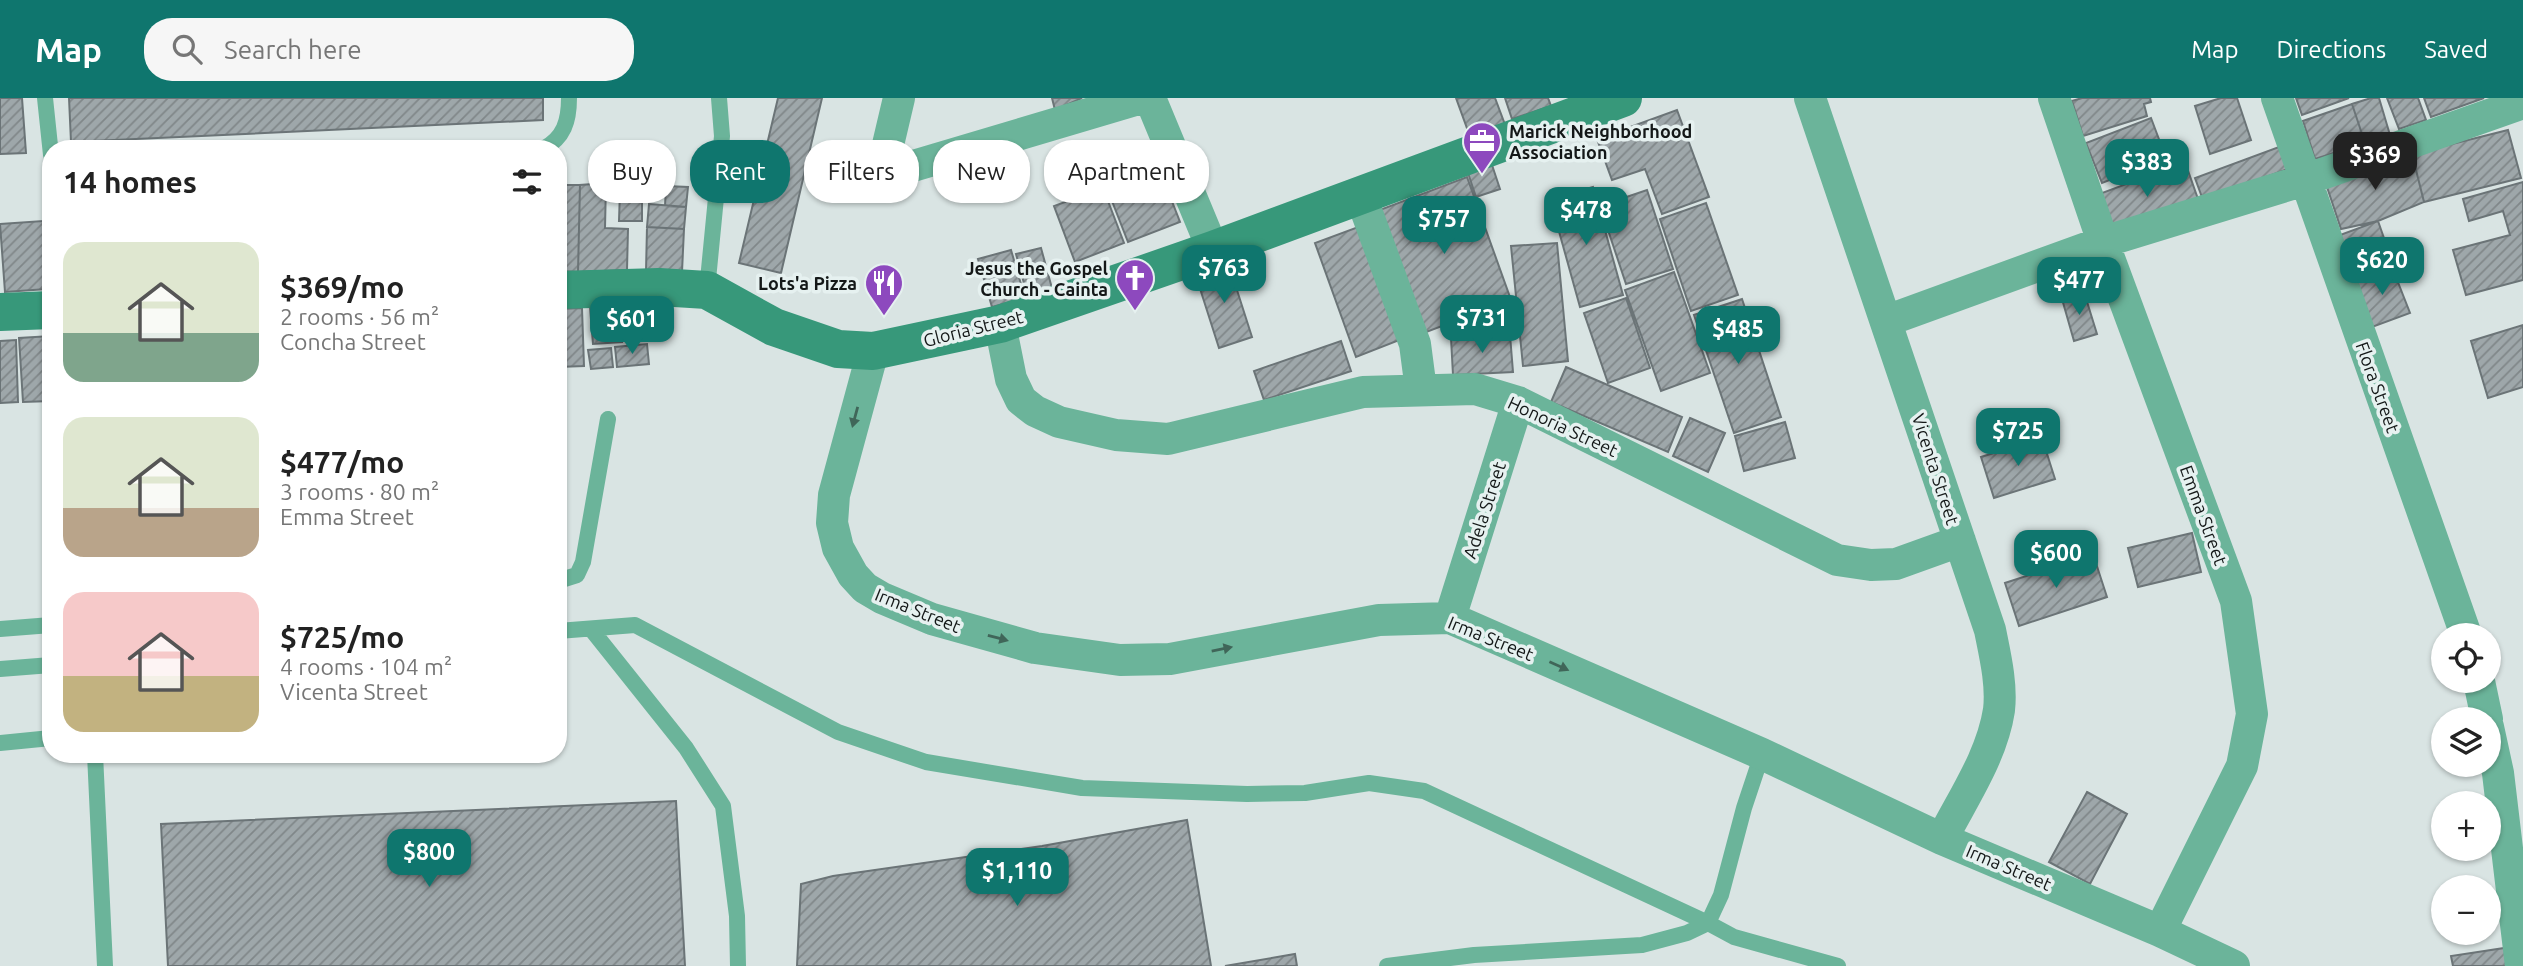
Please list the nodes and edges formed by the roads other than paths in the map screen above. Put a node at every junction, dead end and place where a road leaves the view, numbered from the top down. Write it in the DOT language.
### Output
graph roads {
  1 [pos="45,98"];
  2 [pos="569,98"];
  3 [pos="719,98"];
  4 [pos="899,98"];
  5 [pos="1142,98"];
  6 [pos="1150,98"];
  7 [pos="1623,98"];
  8 [pos="1810,98"];
  9 [pos="2054,98"];
  10 [pos="2277,98"];
  11 [pos="2519,108"];
  12 [pos="49,140"];
  13 [pos="556,140"];
  14 [pos="2305,180"];
  15 [pos="1360,194"];
  16 [pos="2103,242"];
  17 [pos="1213,250"];
  18 [pos="567,290"];
  19 [pos="707,290"];
  20 [pos="42,310"];
  21 [pos="0,312"];
  22 [pos="1886,321"];
  23 [pos="1000,324"];
  24 [pos="873,351"];
  25 [pos="1421,390"];
  26 [pos="1518,402"];
  27 [pos="608,419"];
  28 [pos="1960,541"];
  29 [pos="567,578"];
  30 [pos="1450,618"];
  31 [pos="2462,623"];
  32 [pos="42,626"];
  33 [pos="0,629"];
  34 [pos="591,629"];
  35 [pos="567,630"];
  36 [pos="42,666"];
  37 [pos="0,669"];
  38 [pos="42,739"];
  39 [pos="0,743"];
  40 [pos="1762,754"];
  41 [pos="95,763"];
  42 [pos="2498,777"];
  43 [pos="1942,839"];
  44 [pos="1708,923"];
  45 [pos="2160,931"];
  46 [pos="1475,960"];
  47 [pos="105,966"];
  48 [pos="738,966"];
  49 [pos="1387,966"];
  50 [pos="1838,966"];
  51 [pos="2234,966"];
  52 [pos="2521,966"];
  1 -- 12 [label="lane"];
  2 -- 13 [label="lane"];
  3 -- 19 [label="lane"];
  4 -- 5 [label="street"];
  6 -- 17 [label="street"];
  7 -- 15 [label="street, Gloria Street"];
  8 -- 22 [label="street, Vicenta Street"];
  9 -- 16 [label="street, Emma Street"];
  10 -- 14 [label="street, Flora Street"];
  11 -- 14 [label="street"];
  14 -- 16 [label="street"];
  14 -- 31 [label="street, Flora Street"];
  15 -- 17 [label="street, Gloria Street"];
  15 -- 25 [label="street"];
  16 -- 22 [label="street"];
  16 -- 45 [label="street, Emma Street"];
  17 -- 23 [label="street, Gloria Street"];
  18 -- 19 [label="street"];
  19 -- 24 [label="street, Gloria Street"];
  20 -- 21 [label="street"];
  22 -- 28 [label="street, Vicenta Street"];
  23 -- 24 [label="street, Gloria Street"];
  23 -- 25 [label="street, Honoria Street"];
  24 -- 30 [label="street, Irma Street, one-way"];
  25 -- 26 [label="street, Honoria Street"];
  26 -- 28 [label="street, Honoria Street"];
  26 -- 30 [label="street, Adela Street"];
  27 -- 29 [label="lane"];
  28 -- 43 [label="street, Vicenta Street"];
  30 -- 40 [label="street, Irma Street, one-way"];
  32 -- 33 [label="lane"];
  34 -- 35 [label="lane"];
  34 -- 44 [label="lane"];
  34 -- 48 [label="lane"];
  36 -- 37 [label="lane"];
  38 -- 39 [label="lane"];
  40 -- 43 [label="street, Irma Street"];
  40 -- 44 [label="lane"];
  41 -- 47 [label="lane"];
  42 -- 52 [label="street"];
  43 -- 45 [label="street, Irma Street"];
  44 -- 46 [label="lane"];
  44 -- 50 [label="lane"];
  45 -- 51 [label="street, Irma Street"];
  46 -- 49 [label="lane"];
}
